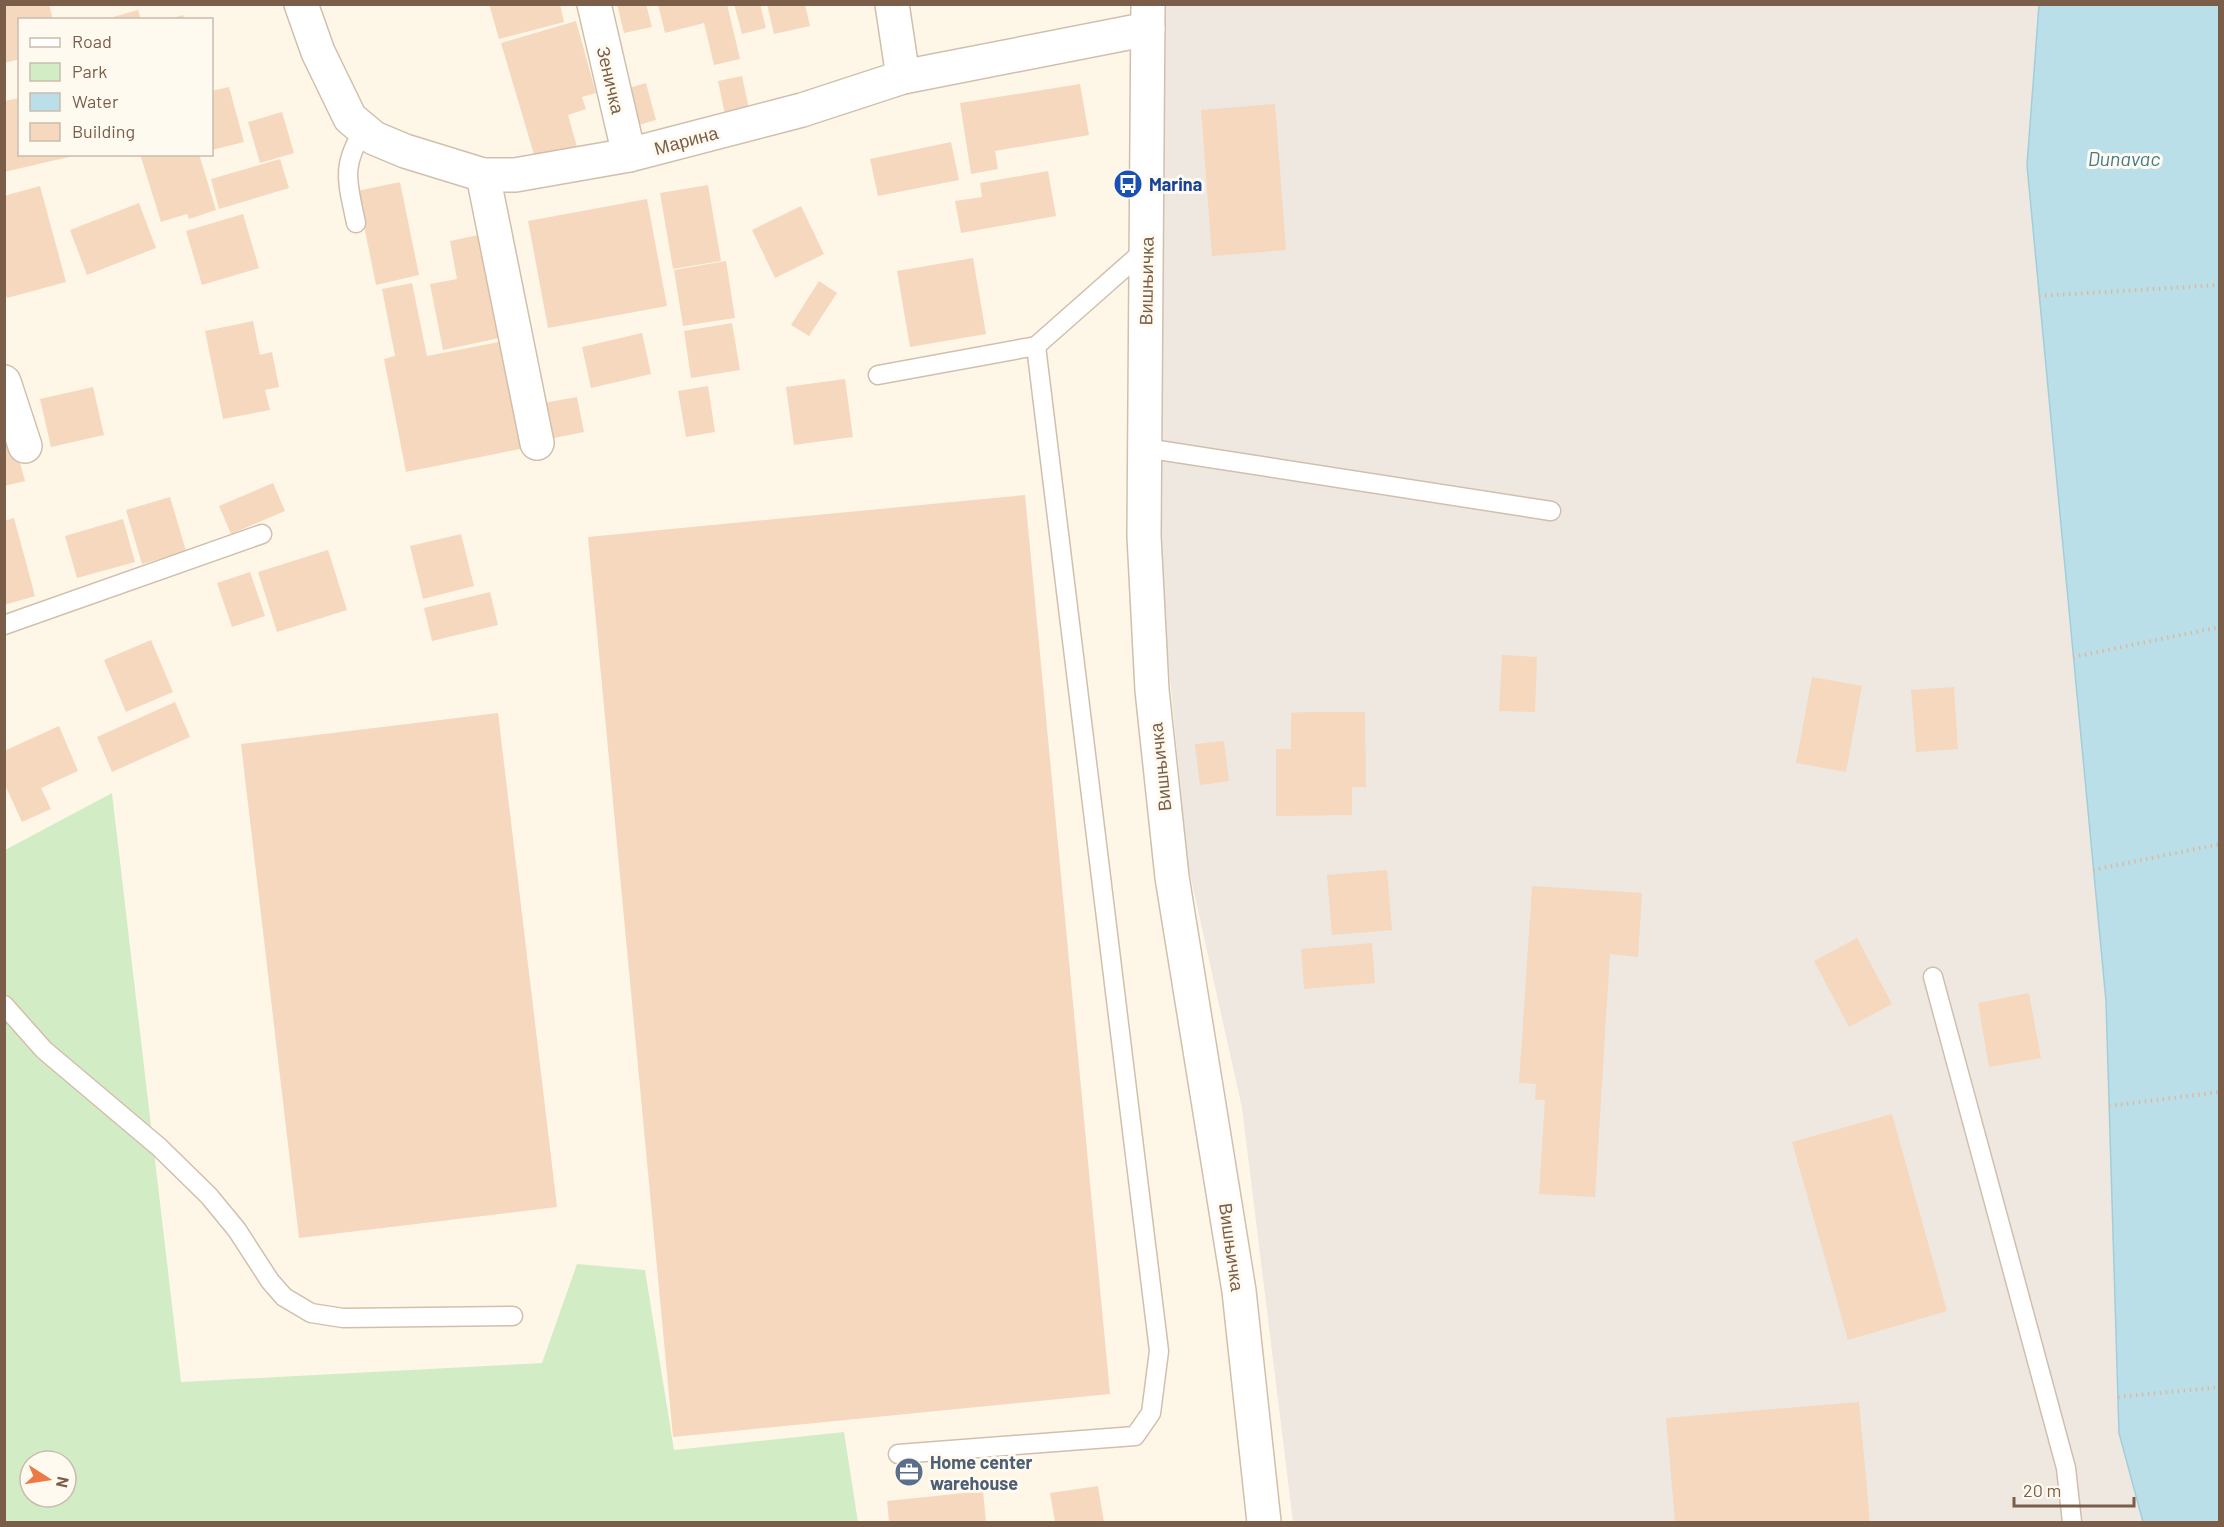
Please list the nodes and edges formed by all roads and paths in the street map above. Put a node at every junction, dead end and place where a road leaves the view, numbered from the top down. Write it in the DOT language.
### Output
graph roads {
  1 [pos="301,4"];
  2 [pos="594,4"];
  3 [pos="892,4"];
  4 [pos="1148,17"];
  5 [pos="903,77"];
  6 [pos="364,130"];
  7 [pos="629,155"];
  8 [pos="483,175"];
  9 [pos="356,223"];
  10 [pos="1147,248"];
  11 [pos="2220,285"];
  12 [pos="2039,296"];
  13 [pos="1035,346"];
  14 [pos="878,375"];
  15 [pos="4,382"];
  16 [pos="537,443"];
  17 [pos="25,446"];
  18 [pos="1145,448"];
  19 [pos="1551,511"];
  20 [pos="261,534"];
  21 [pos="4,625"];
  22 [pos="2220,627"];
  23 [pos="2073,657"];
  24 [pos="2220,844"];
  25 [pos="2093,870"];
  26 [pos="1933,977"];
  27 [pos="4,1005"];
  28 [pos="2220,1092"];
  29 [pos="2109,1106"];
  30 [pos="513,1316"];
  31 [pos="2220,1387"];
  32 [pos="2118,1397"];
  33 [pos="898,1454"];
  34 [pos="1264,1522"];
  35 [pos="2072,1522"];
  1 -- 6 [label="street, Марина"];
  2 -- 7 [label="street, Зеничка"];
  3 -- 5 [label="street"];
  4 -- 5 [label="street, Марина"];
  4 -- 10 [label="street, Вишњичка"];
  5 -- 7 [label="street, Марина"];
  6 -- 8 [label="street, Марина"];
  6 -- 9 [label="lane"];
  7 -- 8 [label="street, Марина"];
  8 -- 16 [label="street"];
  10 -- 13 [label="lane"];
  10 -- 18 [label="street, Вишњичка"];
  11 -- 12 [label="path"];
  13 -- 14 [label="lane"];
  13 -- 33 [label="lane"];
  15 -- 17 [label="street"];
  18 -- 19 [label="lane"];
  18 -- 34 [label="street, Вишњичка"];
  20 -- 21 [label="lane"];
  22 -- 23 [label="path"];
  24 -- 25 [label="path"];
  26 -- 35 [label="lane"];
  27 -- 30 [label="lane"];
  28 -- 29 [label="path"];
  31 -- 32 [label="path"];
}
